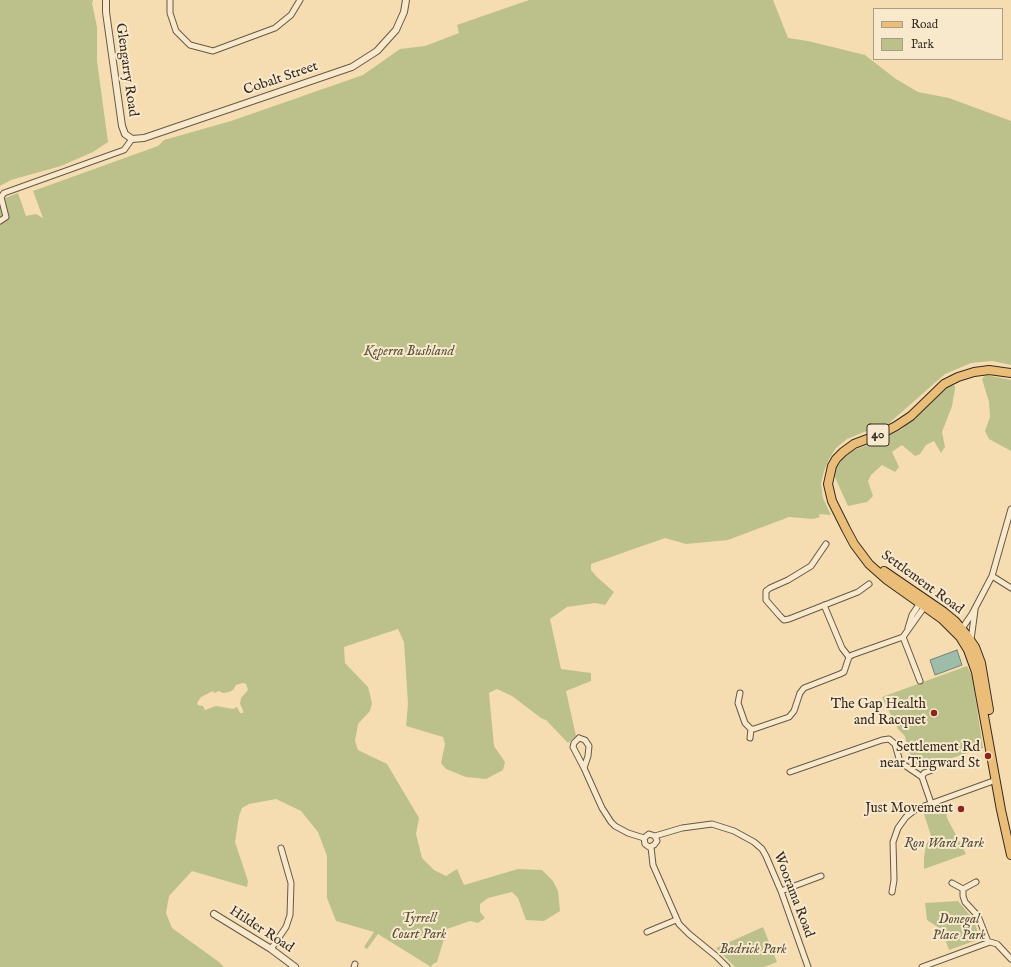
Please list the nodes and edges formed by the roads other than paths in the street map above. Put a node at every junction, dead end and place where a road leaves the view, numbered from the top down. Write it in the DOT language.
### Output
graph roads {
  1 [pos="106,0"];
  2 [pos="170,0"];
  3 [pos="300,0"];
  4 [pos="406,0"];
  5 [pos="132,139"];
  6 [pos="0,221"];
  7 [pos="1011,373"];
  8 [pos="1011,509"];
  9 [pos="826,544"];
  10 [pos="992,576"];
  11 [pos="869,584"];
  12 [pos="1011,588"];
  13 [pos="923,603"];
  14 [pos="824,605"];
  15 [pos="977,605"];
  16 [pos="960,632"];
  17 [pos="905,635"];
  18 [pos="971,641"];
  19 [pos="849,658"];
  20 [pos="920,681"];
  21 [pos="740,693"];
  22 [pos="751,729"];
  23 [pos="750,738"];
  24 [pos="584,768"];
  25 [pos="932,770"];
  26 [pos="790,772"];
  27 [pos="922,777"];
  28 [pos="996,777"];
  29 [pos="931,803"];
  30 [pos="655,836"];
  31 [pos="644,838"];
  32 [pos="651,847"];
  33 [pos="281,848"];
  34 [pos="1011,855"];
  35 [pos="821,876"];
  36 [pos="976,882"];
  37 [pos="952,883"];
  38 [pos="963,889"];
  39 [pos="781,891"];
  40 [pos="892,892"];
  41 [pos="214,914"];
  42 [pos="676,920"];
  43 [pos="648,932"];
  44 [pos="991,942"];
  45 [pos="272,949"];
  46 [pos="1011,960"];
  47 [pos="295,967"];
  48 [pos="727,967"];
  49 [pos="808,967"];
  50 [pos="922,967"];
  1 -- 5 [label="street, Glengarry Road"];
  2 -- 3 [label="street"];
  4 -- 5 [label="street, Cobalt Street"];
  5 -- 6 [label="street"];
  7 -- 13 [label="main road, Settlement Road / 40"];
  8 -- 10 [label="street"];
  9 -- 14 [label="street"];
  10 -- 12 [label="street"];
  10 -- 15 [label="street"];
  11 -- 14 [label="street"];
  13 -- 16 [label="main road, Settlement Road / 40"];
  13 -- 17 [label="street"];
  14 -- 19 [label="street"];
  15 -- 16 [label="street"];
  15 -- 18 [label="street"];
  16 -- 18 [label="main road, Settlement Road / 40"];
  16 -- 28 [label="main road, Settlement Road / 40"];
  17 -- 19 [label="street"];
  17 -- 20 [label="street"];
  18 -- 28 [label="main road, Settlement Road / 40"];
  19 -- 22 [label="street"];
  21 -- 22 [label="street"];
  22 -- 23 [label="street"];
  24 -- 24 [label="street"];
  24 -- 31 [label="street"];
  25 -- 27 [label="street"];
  26 -- 27 [label="street"];
  27 -- 29 [label="street"];
  28 -- 29 [label="street"];
  28 -- 34 [label="main road, Settlement Road / 40"];
  29 -- 40 [label="street"];
  30 -- 31 [label="street, Woorama Road"];
  30 -- 32 [label="street"];
  30 -- 39 [label="street, Woorama Road"];
  31 -- 32 [label="street"];
  32 -- 42 [label="street"];
  33 -- 45 [label="street"];
  35 -- 39 [label="street"];
  36 -- 38 [label="street"];
  37 -- 38 [label="street"];
  38 -- 44 [label="street"];
  39 -- 49 [label="street, Woorama Road"];
  41 -- 45 [label="street, Hilder Road"];
  42 -- 43 [label="street"];
  42 -- 48 [label="street"];
  44 -- 46 [label="street"];
  44 -- 50 [label="street"];
  45 -- 47 [label="street, Hilder Road"];
}
